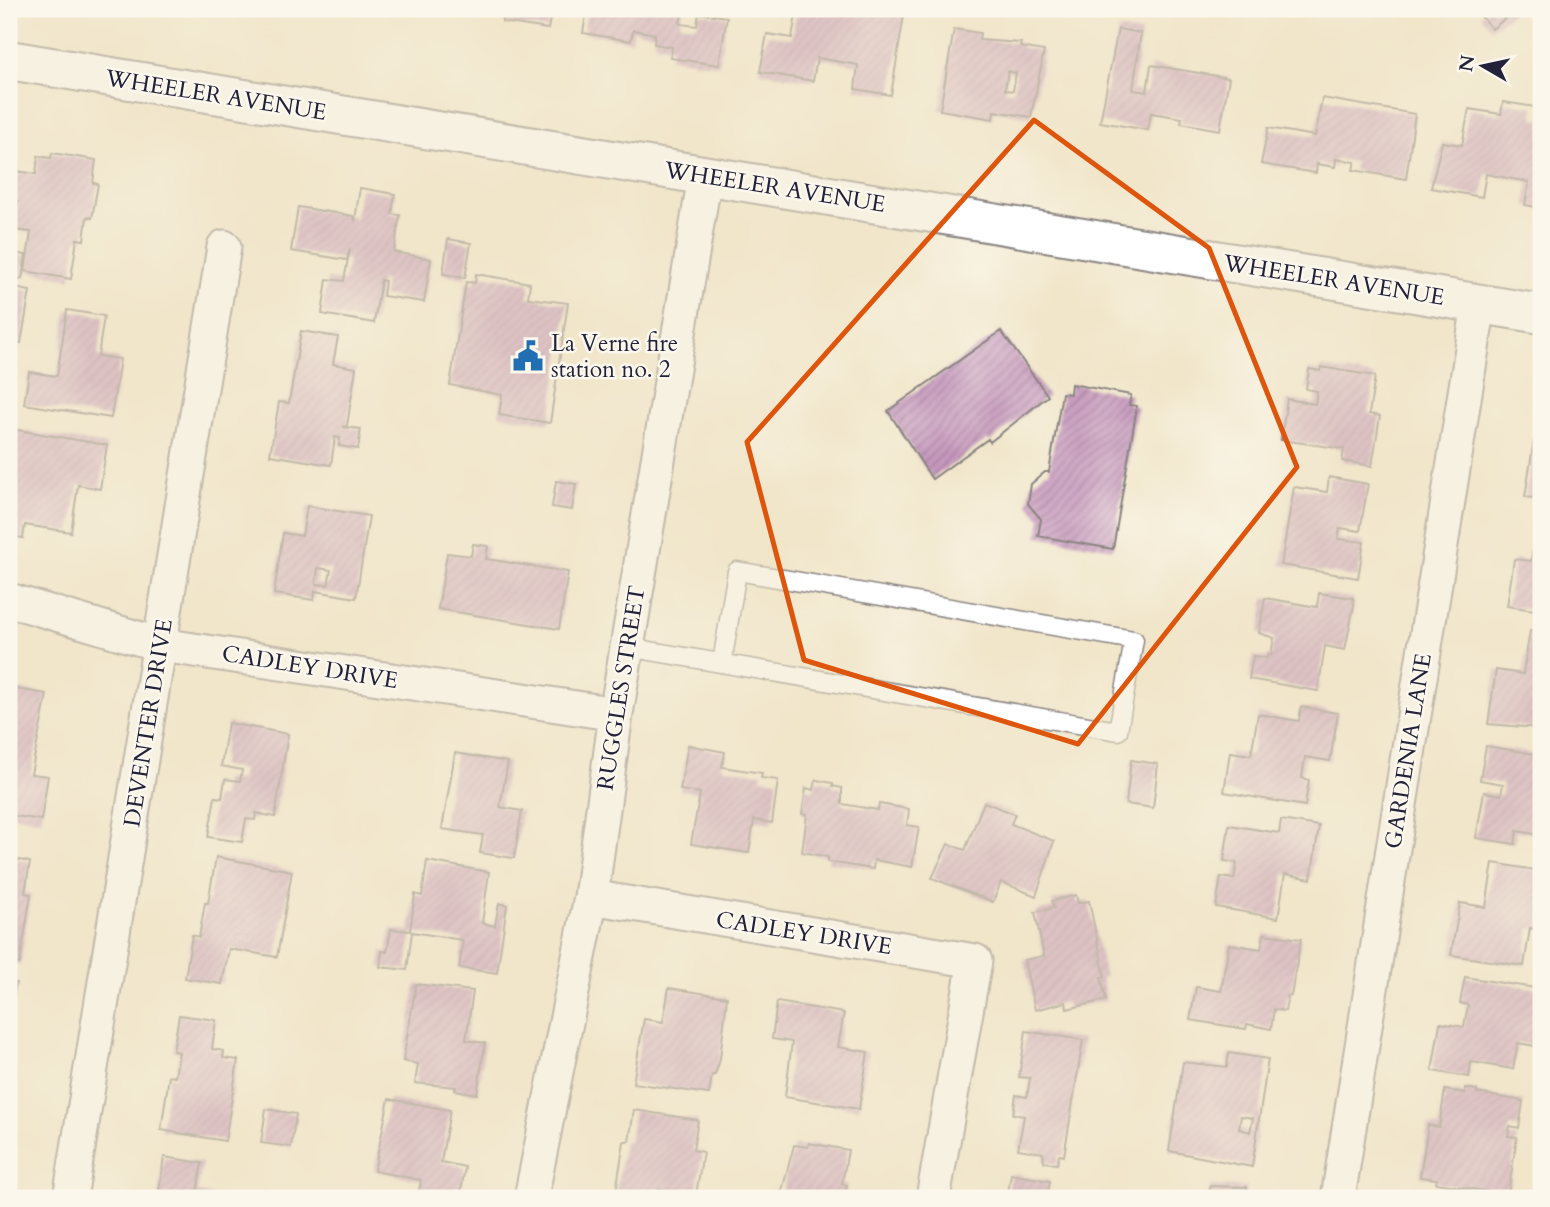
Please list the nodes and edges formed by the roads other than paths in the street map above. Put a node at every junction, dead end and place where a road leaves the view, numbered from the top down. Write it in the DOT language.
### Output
graph roads {
  1 [pos="9,60"];
  2 [pos="705,176"];
  3 [pos="224,247"];
  4 [pos="1479,304"];
  5 [pos="1541,314"];
  6 [pos="9,600"];
  7 [pos="161,645"];
  8 [pos="627,647"];
  9 [pos="722,663"];
  10 [pos="615,714"];
  11 [pos="591,897"];
  12 [pos="70,1198"];
  13 [pos="531,1198"];
  14 [pos="933,1198"];
  15 [pos="1338,1198"];
  1 -- 2 [label="main road, WHEELER AVENUE"];
  2 -- 4 [label="main road, WHEELER AVENUE"];
  2 -- 8 [label="street, RUGGLES STREET"];
  3 -- 7 [label="street, DEVENTER DRIVE"];
  4 -- 5 [label="main road, WHEELER AVENUE"];
  4 -- 15 [label="street, GARDENIA LANE"];
  6 -- 7 [label="street, CADLEY DRIVE"];
  7 -- 10 [label="street, CADLEY DRIVE"];
  7 -- 12 [label="street, DEVENTER DRIVE"];
  8 -- 9 [label="lane"];
  8 -- 10 [label="street, RUGGLES STREET"];
  9 -- 9 [label="lane"];
  10 -- 11 [label="street, RUGGLES STREET"];
  11 -- 13 [label="street, RUGGLES STREET"];
  11 -- 14 [label="street, CADLEY DRIVE"];
}
